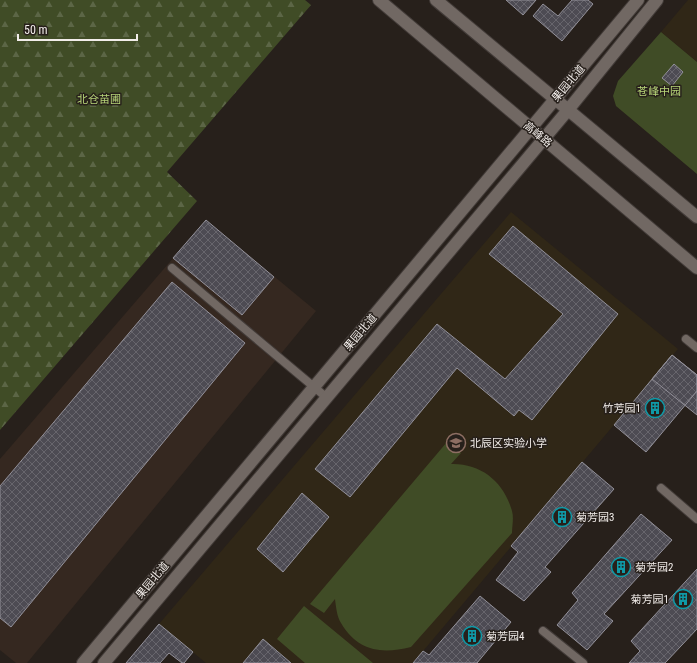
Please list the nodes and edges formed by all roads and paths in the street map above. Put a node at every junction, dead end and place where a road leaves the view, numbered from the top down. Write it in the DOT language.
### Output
graph roads {
  1 [pos="379,0"];
  2 [pos="436,0"];
  3 [pos="638,0"];
  4 [pos="657,0"];
  5 [pos="555,99"];
  6 [pos="568,110"];
  7 [pos="531,127"];
  8 [pos="544,138"];
  9 [pos="697,218"];
  10 [pos="172,268"];
  11 [pos="697,268"];
  12 [pos="686,339"];
  13 [pos="697,348"];
  14 [pos="314,387"];
  15 [pos="326,397"];
  16 [pos="661,488"];
  17 [pos="697,518"];
  18 [pos="543,631"];
  19 [pos="83,663"];
  20 [pos="104,663"];
  21 [pos="584,663"];
  1 -- 7 [label="street, 高峰路"];
  2 -- 5 [label="street"];
  3 -- 5 [label="street, 果园北道"];
  4 -- 6 [label="street, 果园北道"];
  5 -- 6 [label="street"];
  5 -- 7 [label="street, 果园北道"];
  6 -- 8 [label="street, 果园北道"];
  6 -- 9 [label="street"];
  7 -- 8 [label="street, 高峰路"];
  7 -- 14 [label="street, 果园北道"];
  8 -- 11 [label="street, 高峰路"];
  8 -- 15 [label="street, 果园北道"];
  10 -- 14 [label="lane"];
  12 -- 13 [label="lane"];
  14 -- 15 [label="lane"];
  14 -- 19 [label="street, 果园北道"];
  15 -- 20 [label="street, 果园北道"];
  16 -- 17 [label="lane"];
  18 -- 21 [label="lane"];
}
